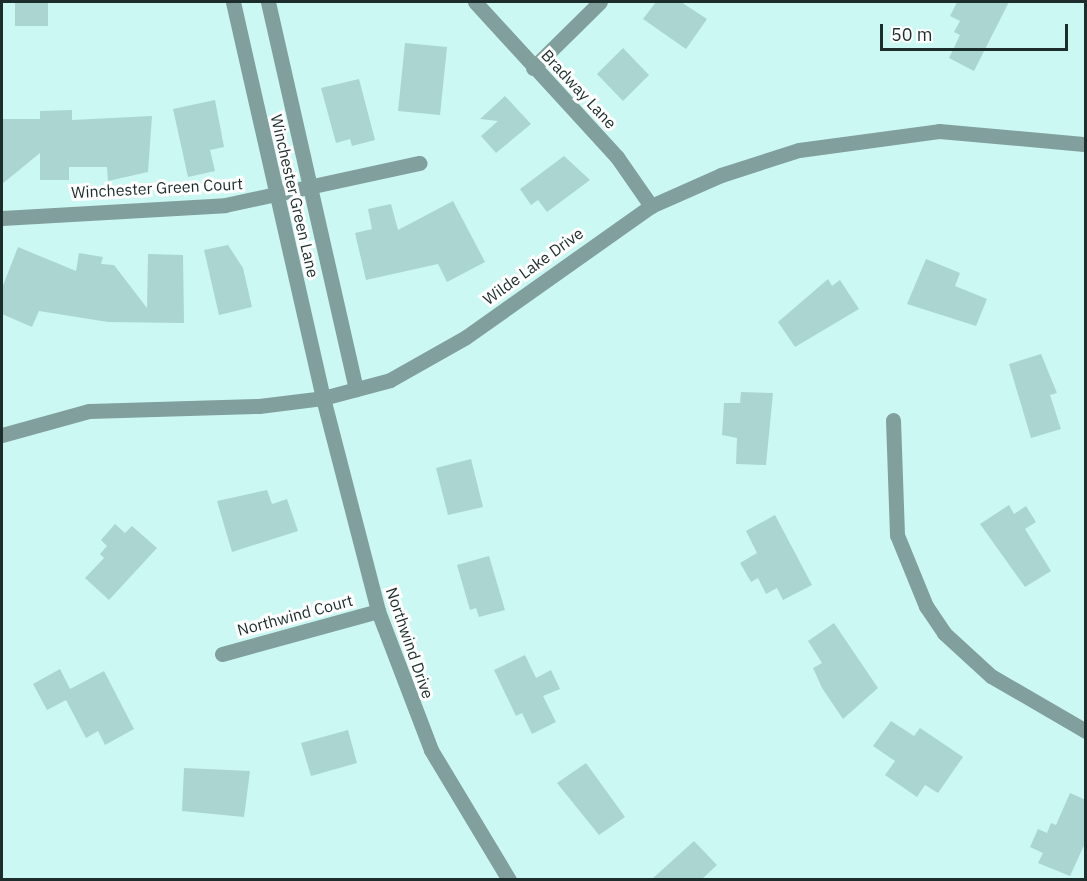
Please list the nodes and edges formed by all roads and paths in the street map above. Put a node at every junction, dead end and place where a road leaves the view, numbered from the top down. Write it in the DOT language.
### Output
graph roads {
  1 [pos="233,2"];
  2 [pos="268,2"];
  3 [pos="475,2"];
  4 [pos="600,2"];
  5 [pos="533,68"];
  6 [pos="1085,141"];
  7 [pos="420,163"];
  8 [pos="310,189"];
  9 [pos="277,197"];
  10 [pos="651,206"];
  11 [pos="2,218"];
  12 [pos="356,389"];
  13 [pos="323,398"];
  14 [pos="893,420"];
  15 [pos="2,435"];
  16 [pos="378,611"];
  17 [pos="222,654"];
  18 [pos="1086,731"];
  19 [pos="509,879"];
  1 -- 9 [label="street, Winchester Green Lane"];
  2 -- 8 [label="street, Winchester Green Lane"];
  3 -- 5 [label="street, Bradway Lane"];
  4 -- 5 [label="street"];
  5 -- 10 [label="street, Bradway Lane"];
  6 -- 10 [label="street, Wilde Lake Drive"];
  7 -- 8 [label="street, Winchester Green Court"];
  8 -- 9 [label="street, Winchester Green Court"];
  8 -- 12 [label="street, Winchester Green Lane"];
  9 -- 11 [label="street, Winchester Green Court"];
  9 -- 13 [label="street, Winchester Green Lane"];
  10 -- 12 [label="street, Wilde Lake Drive"];
  12 -- 13 [label="street, Wilde Lake Drive"];
  13 -- 15 [label="street, Wilde Lake Drive"];
  13 -- 16 [label="street, Northwind Drive"];
  14 -- 18 [label="street"];
  16 -- 17 [label="street, Northwind Court"];
  16 -- 19 [label="street, Northwind Drive"];
}
